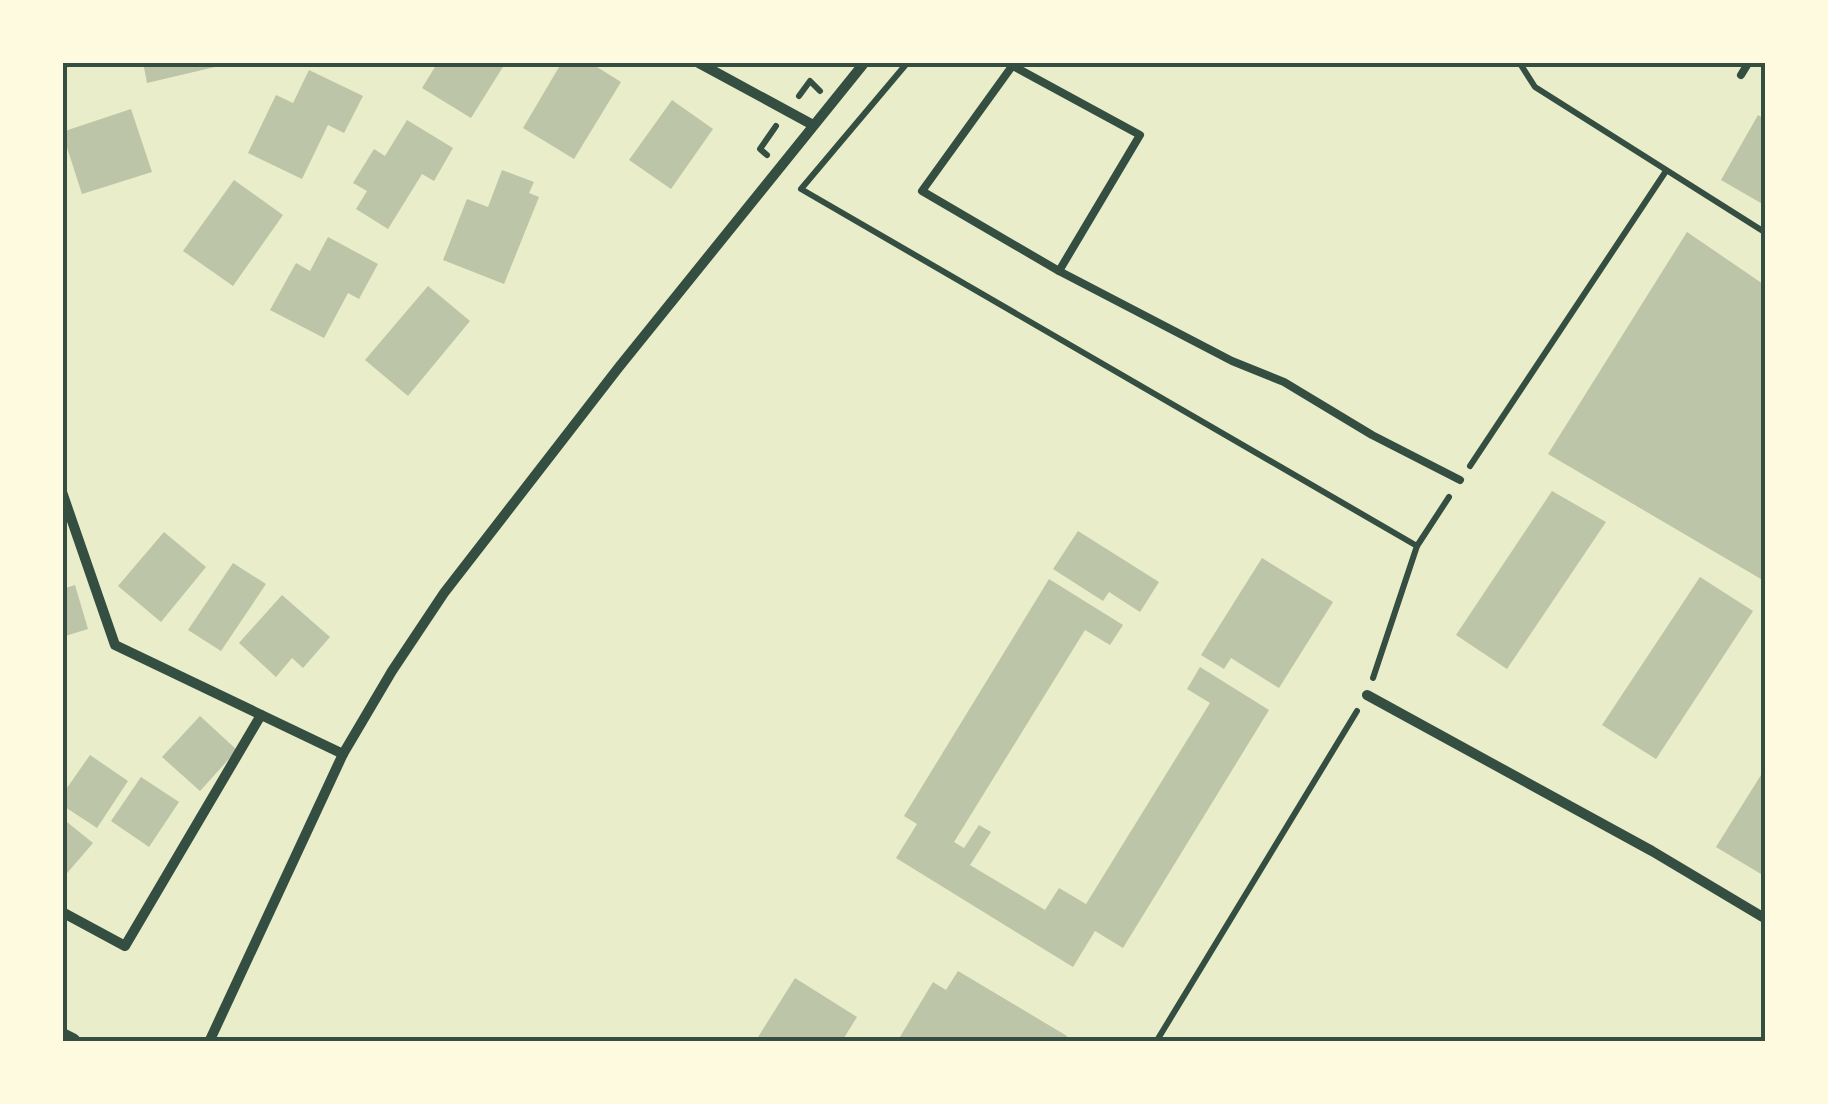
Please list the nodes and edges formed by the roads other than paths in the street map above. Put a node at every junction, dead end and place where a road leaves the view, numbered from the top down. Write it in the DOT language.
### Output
graph roads {
  1 [pos="697,62"];
  2 [pos="865,62"];
  3 [pos="1749,62"];
  4 [pos="1014,64"];
  5 [pos="1742,75"];
  6 [pos="813,125"];
  7 [pos="1059,271"];
  8 [pos="1460,480"];
  9 [pos="62,492"];
  10 [pos="1367,695"];
  11 [pos="261,715"];
  12 [pos="343,754"];
  13 [pos="62,912"];
  14 [pos="1766,918"];
  15 [pos="62,1037"];
  16 [pos="72,1042"];
  17 [pos="209,1042"];
  1 -- 6 [label="street"];
  2 -- 6 [label="street"];
  3 -- 5 [label="lane"];
  4 -- 7 [label="lane"];
  4 -- 7 [label="lane"];
  6 -- 12 [label="street"];
  7 -- 8 [label="lane"];
  9 -- 11 [label="street"];
  10 -- 14 [label="street"];
  11 -- 12 [label="street"];
  11 -- 13 [label="street"];
  12 -- 17 [label="street"];
  15 -- 16 [label="street"];
}
